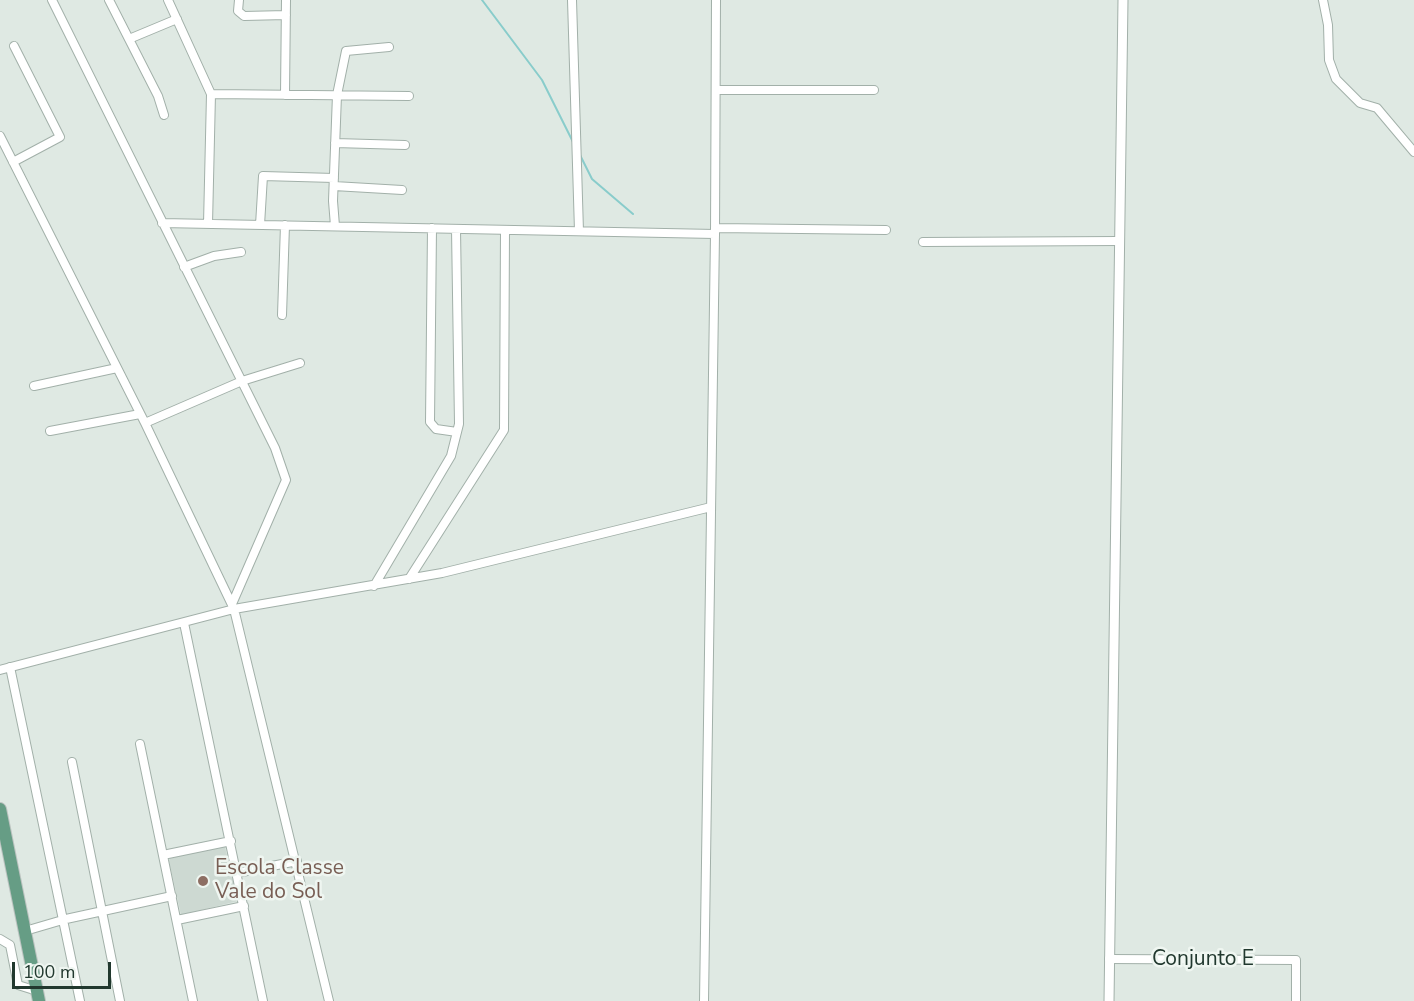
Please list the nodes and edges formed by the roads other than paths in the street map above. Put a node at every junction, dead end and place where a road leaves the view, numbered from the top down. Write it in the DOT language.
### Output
graph roads {
  1 [pos="52,0"];
  2 [pos="109,0"];
  3 [pos="168,0"];
  4 [pos="239,0"];
  5 [pos="286,0"];
  6 [pos="572,0"];
  7 [pos="716,0"];
  8 [pos="1123,0"];
  9 [pos="1323,0"];
  10 [pos="286,15"];
  11 [pos="177,19"];
  12 [pos="129,39"];
  13 [pos="14,46"];
  14 [pos="389,47"];
  15 [pos="716,90"];
  16 [pos="874,90"];
  17 [pos="212,94"];
  18 [pos="285,95"];
  19 [pos="337,95"];
  20 [pos="409,96"];
  21 [pos="164,116"];
  22 [pos="0,136"];
  23 [pos="335,143"];
  24 [pos="405,145"];
  25 [pos="1414,152"];
  26 [pos="13,162"];
  27 [pos="334,182"];
  28 [pos="402,190"];
  29 [pos="162,223"];
  30 [pos="208,224"];
  31 [pos="260,225"];
  32 [pos="285,225"];
  33 [pos="335,226"];
  34 [pos="432,228"];
  35 [pos="456,229"];
  36 [pos="505,230"];
  37 [pos="579,231"];
  38 [pos="716,231"];
  39 [pos="886,231"];
  40 [pos="1119,241"];
  41 [pos="923,242"];
  42 [pos="241,252"];
  43 [pos="184,267"];
  44 [pos="282,315"];
  45 [pos="300,363"];
  46 [pos="117,369"];
  47 [pos="242,381"];
  48 [pos="34,386"];
  49 [pos="140,414"];
  50 [pos="145,423"];
  51 [pos="50,431"];
  52 [pos="457,432"];
  53 [pos="711,507"];
  54 [pos="409,579"];
  55 [pos="374,586"];
  56 [pos="233,607"];
  57 [pos="184,623"];
  58 [pos="10,668"];
  59 [pos="0,670"];
  60 [pos="140,744"];
  61 [pos="72,762"];
  62 [pos="0,809"];
  63 [pos="231,841"];
  64 [pos="163,855"];
  65 [pos="297,861"];
  66 [pos="237,873"];
  67 [pos="172,896"];
  68 [pos="244,906"];
  69 [pos="102,911"];
  70 [pos="177,920"];
  71 [pos="63,921"];
  72 [pos="25,931"];
  73 [pos="0,939"];
  74 [pos="1109,959"];
  75 [pos="38,996"];
  76 [pos="80,1001"];
  77 [pos="120,1001"];
  78 [pos="193,1001"];
  79 [pos="263,1001"];
  80 [pos="329,1001"];
  81 [pos="704,1001"];
  82 [pos="1109,1001"];
  83 [pos="1296,1001"];
  1 -- 29 [label="street"];
  2 -- 12 [label="street"];
  3 -- 11 [label="street"];
  4 -- 10 [label="street"];
  5 -- 10 [label="street"];
  6 -- 37 [label="street"];
  7 -- 15 [label="street"];
  8 -- 40 [label="street"];
  9 -- 25 [label="street"];
  10 -- 18 [label="street"];
  11 -- 12 [label="street"];
  11 -- 17 [label="street"];
  12 -- 21 [label="street"];
  13 -- 26 [label="street"];
  14 -- 19 [label="street"];
  15 -- 16 [label="street"];
  15 -- 38 [label="street"];
  17 -- 18 [label="street"];
  17 -- 30 [label="street"];
  18 -- 19 [label="street"];
  19 -- 20 [label="street"];
  19 -- 23 [label="street"];
  22 -- 26 [label="street"];
  23 -- 24 [label="street"];
  23 -- 27 [label="street"];
  26 -- 46 [label="street"];
  27 -- 28 [label="street"];
  27 -- 31 [label="street"];
  27 -- 33 [label="street"];
  29 -- 30 [label="street"];
  29 -- 43 [label="street"];
  30 -- 31 [label="street"];
  31 -- 32 [label="street"];
  32 -- 33 [label="street"];
  32 -- 44 [label="street"];
  33 -- 34 [label="street"];
  34 -- 35 [label="street"];
  34 -- 52 [label="street"];
  35 -- 36 [label="street"];
  35 -- 52 [label="street"];
  36 -- 37 [label="street"];
  36 -- 54 [label="street"];
  37 -- 38 [label="street"];
  38 -- 39 [label="street"];
  38 -- 53 [label="street"];
  40 -- 41 [label="street"];
  40 -- 74 [label="street"];
  42 -- 43 [label="street"];
  43 -- 47 [label="street"];
  45 -- 47 [label="street"];
  46 -- 48 [label="street"];
  46 -- 49 [label="street"];
  47 -- 50 [label="street"];
  47 -- 56 [label="street"];
  49 -- 50 [label="street"];
  49 -- 51 [label="street"];
  50 -- 56 [label="street"];
  52 -- 55 [label="street"];
  53 -- 54 [label="street"];
  53 -- 81 [label="street"];
  54 -- 55 [label="street"];
  55 -- 56 [label="street"];
  56 -- 57 [label="street"];
  56 -- 65 [label="street"];
  57 -- 58 [label="street"];
  57 -- 63 [label="street"];
  58 -- 59 [label="street"];
  58 -- 71 [label="street"];
  60 -- 64 [label="street"];
  61 -- 69 [label="street"];
  62 -- 72 [label="main road"];
  63 -- 64 [label="street"];
  63 -- 66 [label="street"];
  64 -- 67 [label="street"];
  65 -- 66 [label="street"];
  65 -- 80 [label="street"];
  66 -- 68 [label="street"];
  67 -- 69 [label="street"];
  67 -- 70 [label="street"];
  68 -- 70 [label="street"];
  68 -- 79 [label="street"];
  69 -- 71 [label="street"];
  69 -- 77 [label="street"];
  70 -- 78 [label="street"];
  71 -- 72 [label="street"];
  71 -- 76 [label="street"];
  72 -- 75 [label="main road"];
  73 -- 75 [label="street"];
  74 -- 82 [label="street"];
  74 -- 83 [label="street, Conjunto E"];
}
